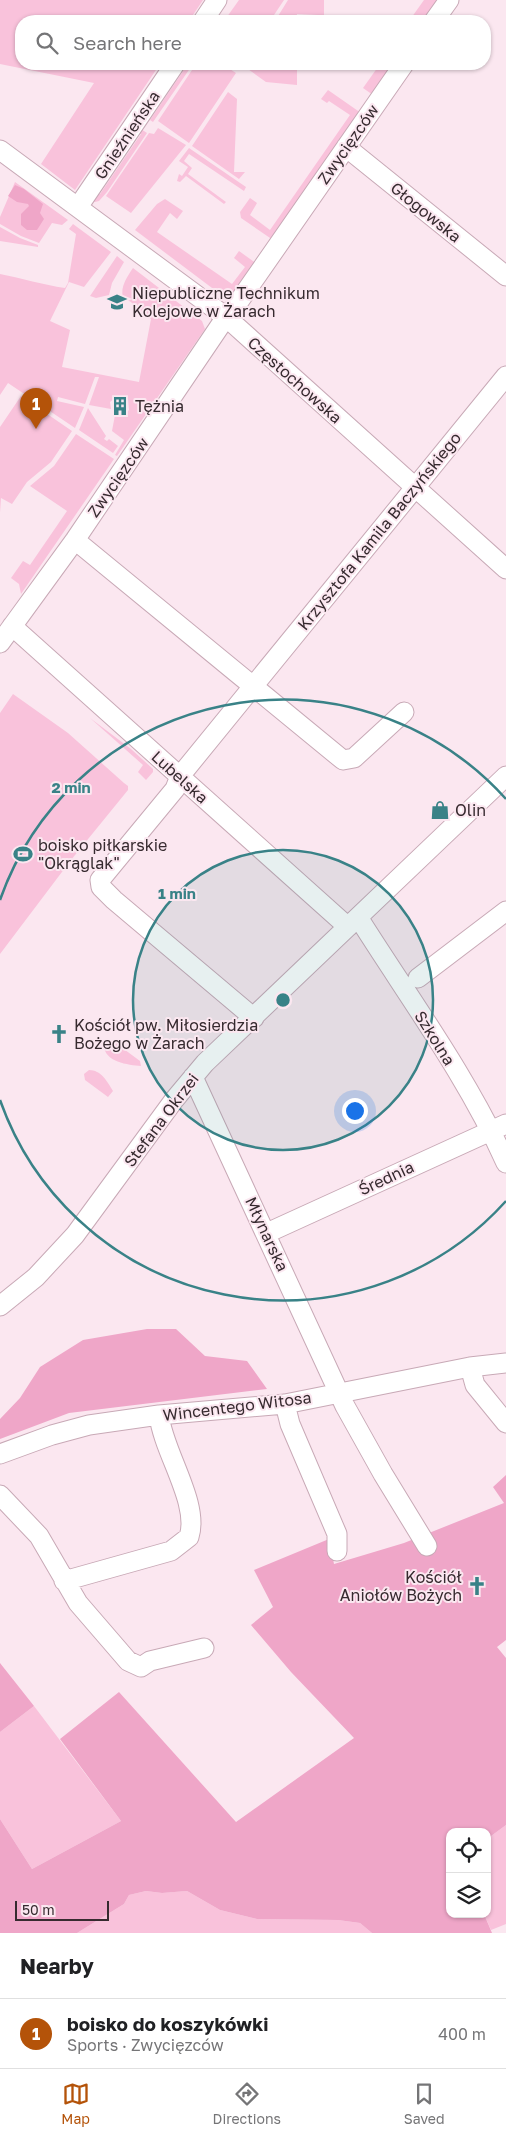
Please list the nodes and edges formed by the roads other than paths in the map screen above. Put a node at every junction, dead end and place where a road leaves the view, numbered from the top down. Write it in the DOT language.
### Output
graph roads {
  1 [pos="217,0"];
  2 [pos="449,0"];
  3 [pos="207,15"];
  4 [pos="438,15"];
  5 [pos="171,70"];
  6 [pos="400,70"];
  7 [pos="346,147"];
  8 [pos="0,150"];
  9 [pos="78,207"];
  10 [pos="506,276"];
  11 [pos="226,318"];
  12 [pos="506,376"];
  13 [pos="415,488"];
  14 [pos="74,540"];
  15 [pos="506,569"];
  16 [pos="12,626"];
  17 [pos="0,643"];
  18 [pos="253,686"];
  19 [pos="404,712"];
  20 [pos="180,776"];
  21 [pos="506,777"];
  22 [pos="506,911"];
  23 [pos="353,922"];
  24 [pos="418,978"];
  25 [pos="254,1018"];
  26 [pos="193,1077"];
  27 [pos="499,1127"];
  28 [pos="506,1163"];
  29 [pos="266,1233"];
  30 [pos="0,1306"];
  31 [pos="506,1363"];
  32 [pos="470,1367"];
  33 [pos="338,1392"];
  34 [pos="285,1404"];
  35 [pos="159,1415"];
  36 [pos="506,1423"];
  37 [pos="0,1454"];
  38 [pos="0,1495"];
  39 [pos="428,1546"];
  40 [pos="337,1551"];
  41 [pos="64,1581"];
  42 [pos="204,1648"];
  1 -- 3 [label="street"];
  2 -- 4 [label="street"];
  5 -- 9 [label="street, Gnieźnieńska"];
  6 -- 7 [label="street, Zwycięzców"];
  7 -- 10 [label="street, Głogowska"];
  7 -- 11 [label="street, Zwycięzców"];
  8 -- 9 [label="street, Częstochowska"];
  9 -- 11 [label="street, Częstochowska"];
  11 -- 13 [label="street, Częstochowska"];
  11 -- 14 [label="street, Zwycięzców"];
  12 -- 13 [label="street, Krzysztofa Kamila Baczyńskiego"];
  13 -- 15 [label="street, Częstochowska"];
  13 -- 18 [label="street, Krzysztofa Kamila Baczyńskiego"];
  14 -- 16 [label="street, Zwycięzców"];
  14 -- 18 [label="street"];
  16 -- 17 [label="street, Zwycięzców"];
  16 -- 20 [label="street, Lubelska"];
  18 -- 19 [label="street"];
  18 -- 20 [label="street, Krzysztofa Kamila Baczyńskiego"];
  20 -- 23 [label="street, Lubelska"];
  20 -- 25 [label="street, Krzysztofa Kamila Baczyńskiego"];
  21 -- 23 [label="street, Stefana Okrzei"];
  22 -- 24 [label="street"];
  23 -- 25 [label="street, Stefana Okrzei"];
  23 -- 27 [label="street, Szkolna"];
  25 -- 26 [label="street, Stefana Okrzei"];
  26 -- 29 [label="street, Młynarska"];
  26 -- 30 [label="street, Stefana Okrzei"];
  27 -- 28 [label="street, Szkolna"];
  27 -- 29 [label="street, Średnia"];
  29 -- 33 [label="street, Młynarska"];
  31 -- 32 [label="street, Wincentego Witosa"];
  32 -- 33 [label="street, Wincentego Witosa"];
  32 -- 36 [label="street"];
  33 -- 34 [label="street, Wincentego Witosa"];
  33 -- 39 [label="street, Młynarska"];
  34 -- 35 [label="street, Wincentego Witosa"];
  34 -- 40 [label="street"];
  35 -- 37 [label="street, Wincentego Witosa"];
  35 -- 41 [label="street"];
  38 -- 41 [label="street"];
  41 -- 42 [label="street"];
}
